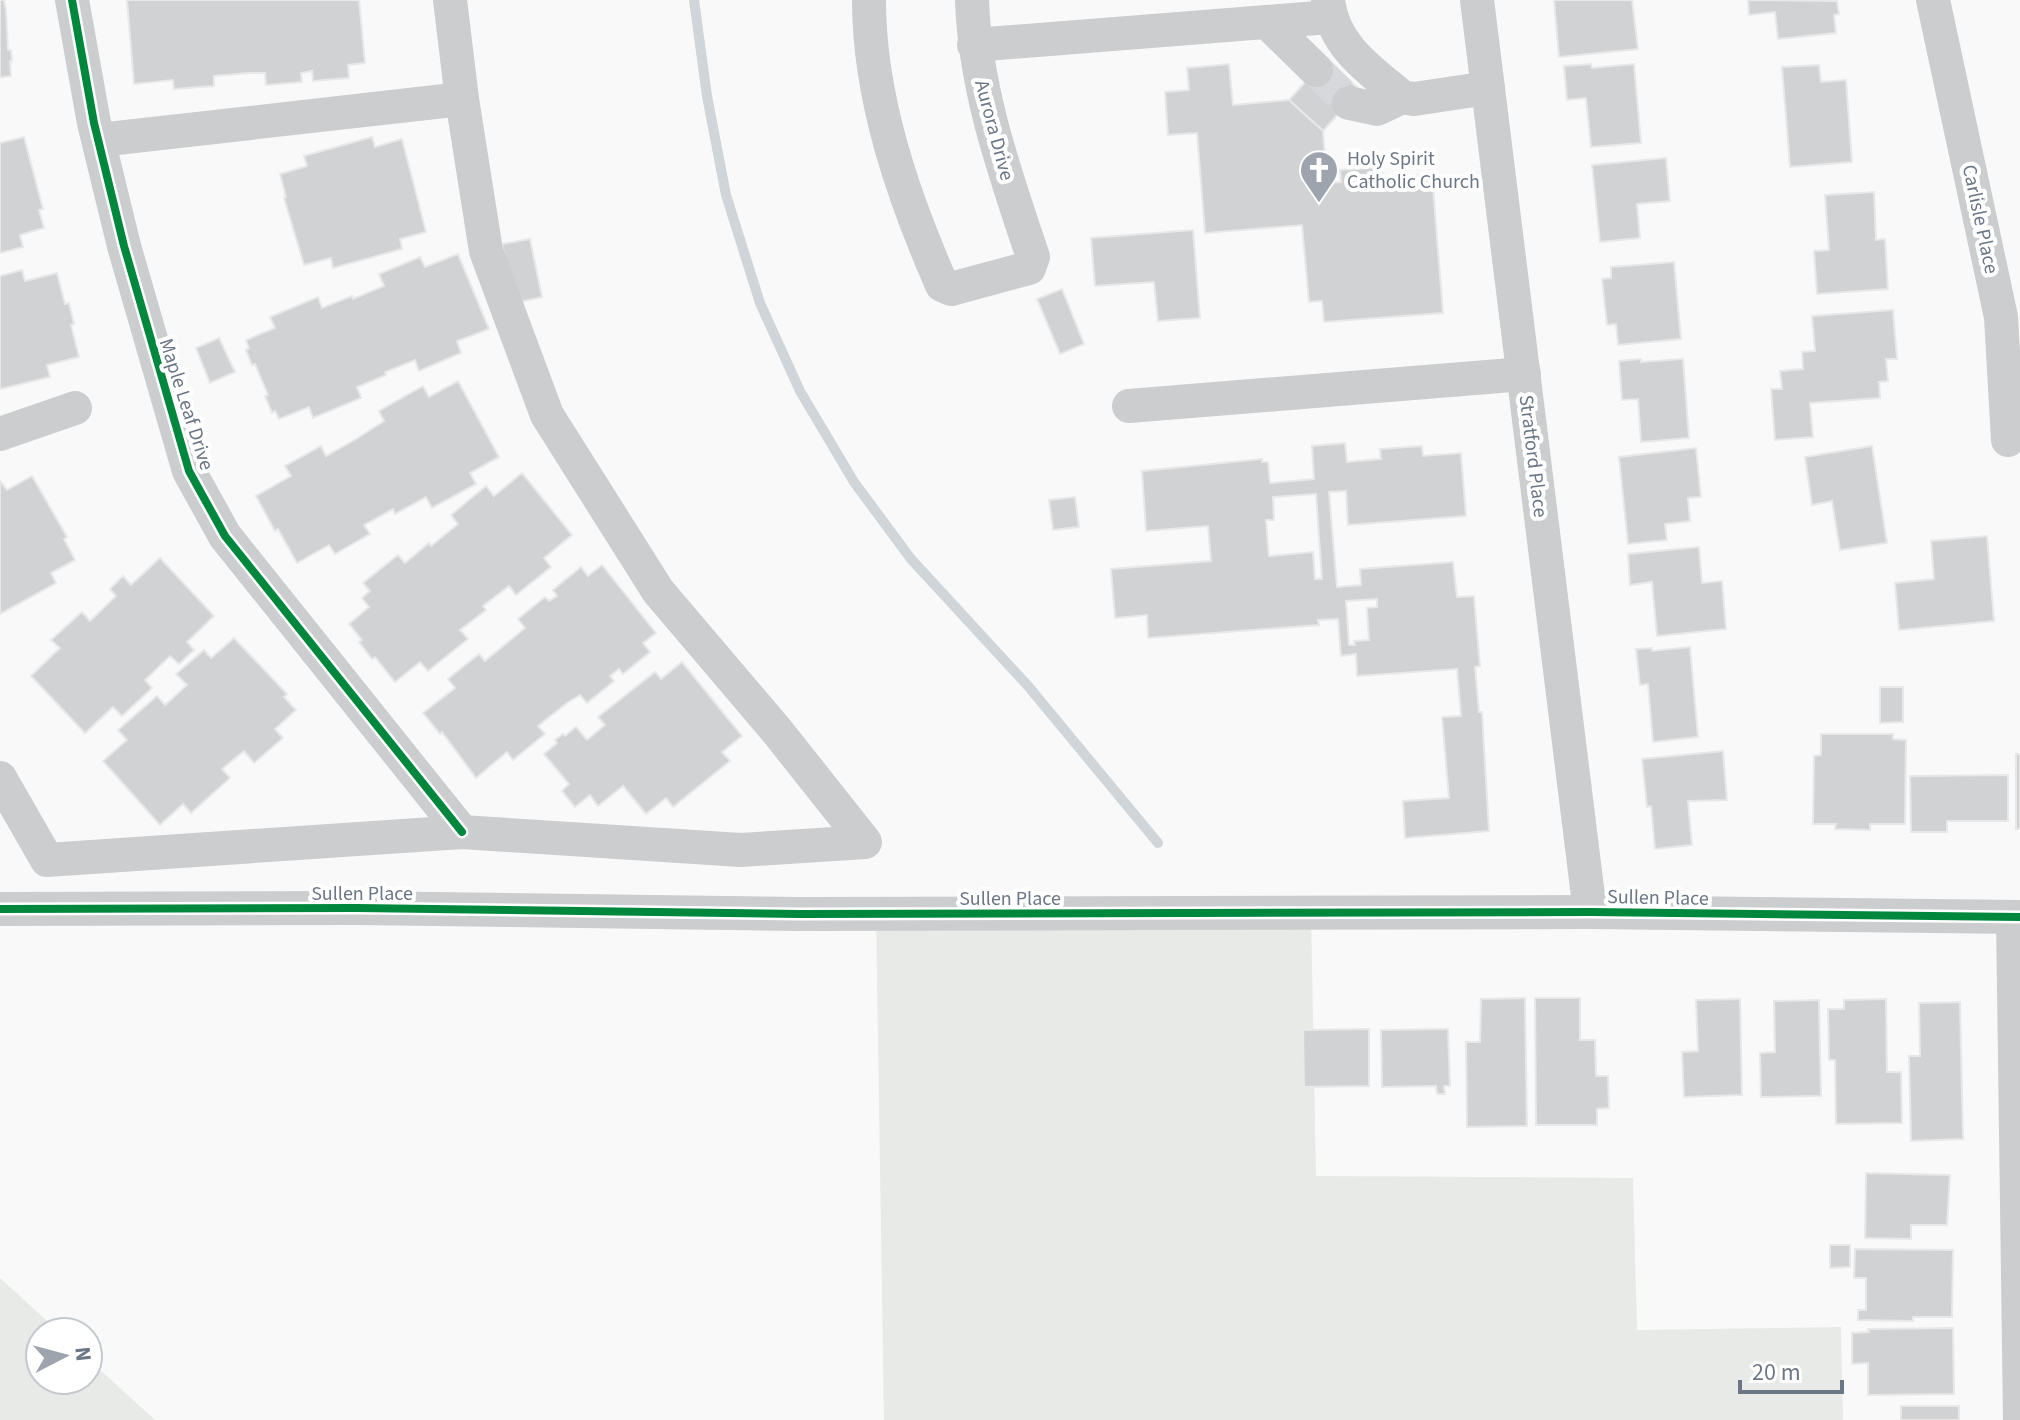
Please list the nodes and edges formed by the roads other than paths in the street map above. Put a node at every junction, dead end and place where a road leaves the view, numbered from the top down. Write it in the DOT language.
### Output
graph roads {
  1 [pos="72,0"];
  2 [pos="450,0"];
  3 [pos="869,0"];
  4 [pos="972,0"];
  5 [pos="1477,0"];
  6 [pos="1933,0"];
  7 [pos="1329,8"];
  8 [pos="1267,22"];
  9 [pos="974,45"];
  10 [pos="1316,70"];
  11 [pos="1488,88"];
  12 [pos="1402,97"];
  13 [pos="462,99"];
  14 [pos="1349,103"];
  15 [pos="99,140"];
  16 [pos="1524,374"];
  17 [pos="1129,406"];
  18 [pos="75,408"];
  19 [pos="0,434"];
  20 [pos="2008,440"];
  21 [pos="0,778"];
  22 [pos="462,832"];
  23 [pos="0,909"];
  24 [pos="1590,912"];
  25 [pos="2016,917"];
  26 [pos="2020,1420"];
  1 -- 15 [label="street, Maple Leaf Drive"];
  2 -- 13 [label="street"];
  3 -- 9 [label="street, Aurora Drive"];
  4 -- 9 [label="street, Aurora Drive"];
  5 -- 11 [label="street, Stratford Place"];
  6 -- 20 [label="street, Carlisle Place"];
  7 -- 8 [label="street"];
  7 -- 12 [label="street"];
  8 -- 9 [label="street"];
  8 -- 10 [label="street"];
  11 -- 12 [label="street"];
  11 -- 16 [label="street, Stratford Place"];
  12 -- 14 [label="street"];
  13 -- 15 [label="street"];
  13 -- 22 [label="street"];
  15 -- 22 [label="street, Maple Leaf Drive"];
  16 -- 17 [label="street"];
  16 -- 24 [label="street, Stratford Place"];
  18 -- 19 [label="street"];
  21 -- 22 [label="street"];
  23 -- 24 [label="street, Sullen Place"];
  24 -- 25 [label="street, Sullen Place"];
  25 -- 26 [label="street"];
}
